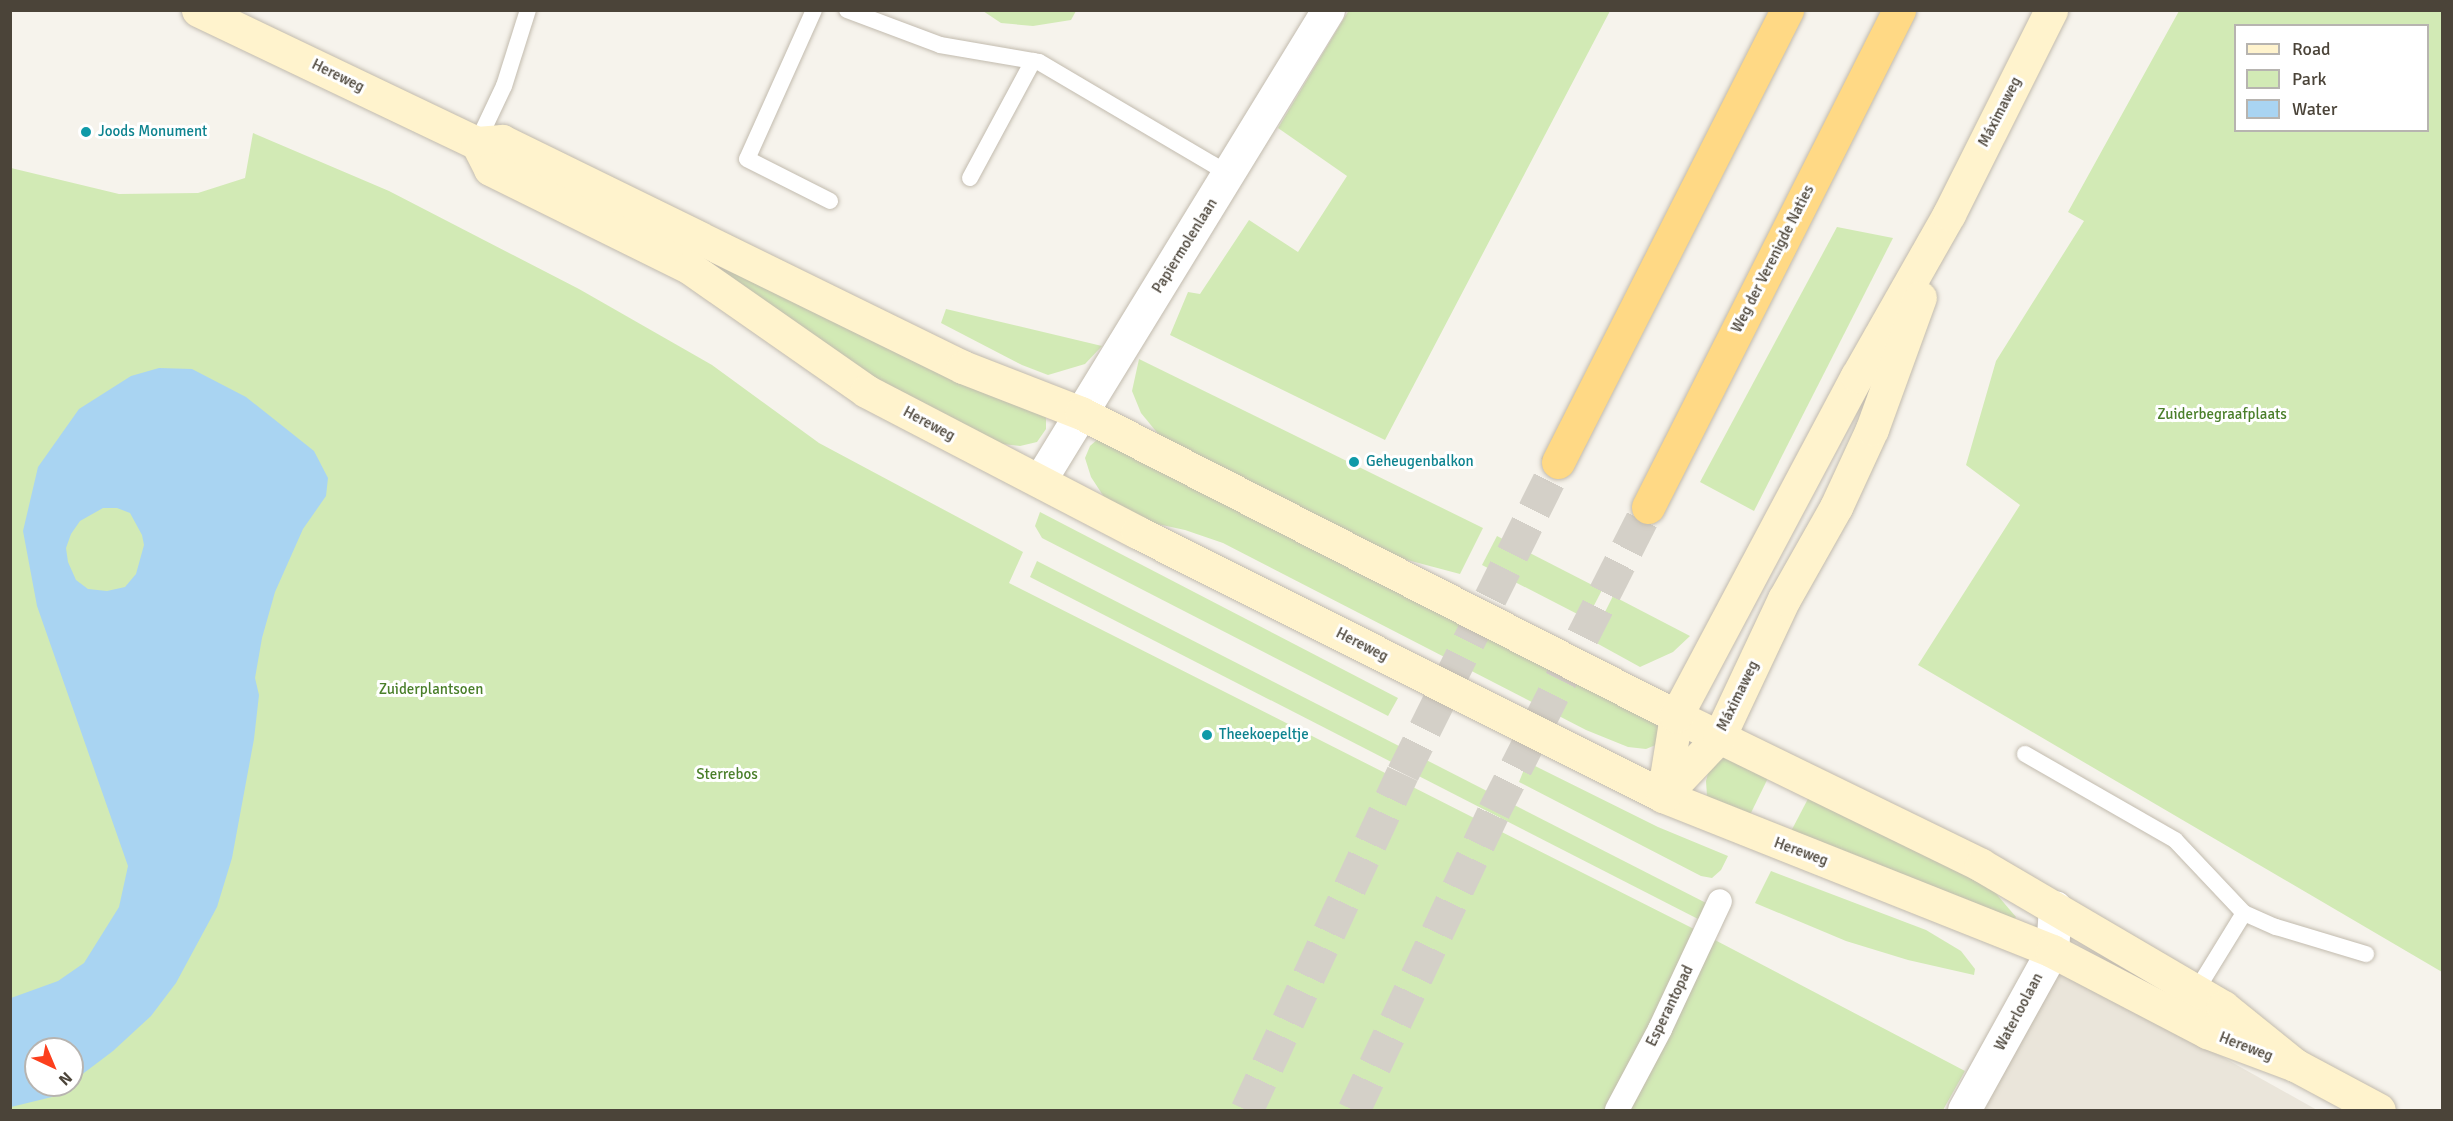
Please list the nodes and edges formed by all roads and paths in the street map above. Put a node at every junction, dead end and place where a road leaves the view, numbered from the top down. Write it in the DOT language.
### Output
graph roads {
  1 [pos="198,10"];
  2 [pos="528,10"];
  3 [pos="814,10"];
  4 [pos="847,10"];
  5 [pos="1328,10"];
  6 [pos="1787,10"];
  7 [pos="1899,10"];
  8 [pos="2051,10"];
  9 [pos="1033,61"];
  10 [pos="477,143"];
  11 [pos="1229,174"];
  12 [pos="970,178"];
  13 [pos="830,201"];
  14 [pos="1949,214"];
  15 [pos="1081,413"];
  16 [pos="1558,462"];
  17 [pos="1040,480"];
  18 [pos="1648,507"];
  19 [pos="1676,716"];
  20 [pos="1719,736"];
  21 [pos="2025,754"];
  22 [pos="1663,796"];
  23 [pos="1720,901"];
  24 [pos="2055,907"];
  25 [pos="2244,913"];
  26 [pos="2052,951"];
  27 [pos="2366,954"];
  28 [pos="2196,991"];
  29 [pos="2295,1065"];
  30 [pos="1617,1110"];
  31 [pos="1964,1110"];
  32 [pos="2379,1110"];
  1 -- 10 [label="main road, Hereweg"];
  2 -- 10 [label="lane"];
  3 -- 13 [label="lane"];
  4 -- 9 [label="lane"];
  5 -- 11 [label="street, Papiermolenlaan"];
  6 -- 16 [label="highway"];
  7 -- 18 [label="highway, Weg der Verenigde Naties"];
  8 -- 14 [label="main road, Máximaweg"];
  9 -- 11 [label="lane"];
  9 -- 12 [label="lane"];
  10 -- 15 [label="main road, Hereweg"];
  10 -- 17 [label="main road, Hereweg"];
  11 -- 15 [label="street, Papiermolenlaan"];
  14 -- 19 [label="main road, Máximaweg"];
  14 -- 20 [label="main road, Máximaweg"];
  15 -- 17 [label="street, Papiermolenlaan"];
  15 -- 19 [label="main road, Hereweg"];
  17 -- 22 [label="main road, Hereweg"];
  19 -- 20 [label="main road, Hereweg"];
  19 -- 22 [label="main road, Máximaweg"];
  20 -- 22 [label="main road, Máximaweg"];
  20 -- 24 [label="main road, Hereweg"];
  21 -- 25 [label="lane"];
  22 -- 26 [label="main road, Hereweg"];
  23 -- 30 [label="street, Esperantopad"];
  24 -- 26 [label="street, Waterloolaan"];
  24 -- 28 [label="main road, Hereweg"];
  25 -- 27 [label="lane"];
  25 -- 28 [label="lane"];
  26 -- 29 [label="main road, Hereweg"];
  26 -- 31 [label="street, Waterloolaan"];
  28 -- 29 [label="main road, Hereweg"];
  29 -- 32 [label="main road, Hereweg"];
}
